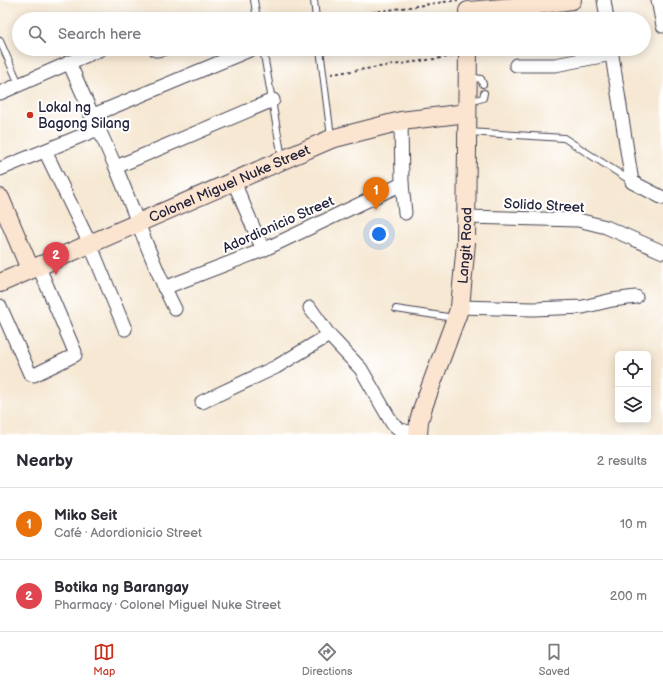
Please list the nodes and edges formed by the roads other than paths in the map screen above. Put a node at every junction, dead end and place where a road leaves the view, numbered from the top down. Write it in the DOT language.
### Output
graph roads {
  1 [pos="254,0"];
  2 [pos="314,0"];
  3 [pos="572,0"];
  4 [pos="604,0"];
  5 [pos="658,0"];
  6 [pos="528,3"];
  7 [pos="466,8"];
  8 [pos="256,12"];
  9 [pos="315,12"];
  10 [pos="606,12"];
  11 [pos="663,26"];
  12 [pos="0,41"];
  13 [pos="84,56"];
  14 [pos="235,56"];
  15 [pos="264,56"];
  16 [pos="321,56"];
  17 [pos="469,56"];
  18 [pos="593,56"];
  19 [pos="613,56"];
  20 [pos="69,62"];
  21 [pos="516,65"];
  22 [pos="19,84"];
  23 [pos="0,93"];
  24 [pos="484,93"];
  25 [pos="273,100"];
  26 [pos="467,107"];
  27 [pos="91,116"];
  28 [pos="401,121"];
  29 [pos="98,129"];
  30 [pos="468,132"];
  31 [pos="331,139"];
  32 [pos="45,151"];
  33 [pos="283,159"];
  34 [pos="116,168"];
  35 [pos="0,169"];
  36 [pos="233,180"];
  37 [pos="632,182"];
  38 [pos="402,184"];
  39 [pos="0,198"];
  40 [pos="663,198"];
  41 [pos="405,213"];
  42 [pos="466,217"];
  43 [pos="138,222"];
  44 [pos="90,244"];
  45 [pos="264,250"];
  46 [pos="663,252"];
  47 [pos="34,267"];
  48 [pos="0,283"];
  49 [pos="164,288"];
  50 [pos="636,297"];
  51 [pos="0,306"];
  52 [pos="310,308"];
  53 [pos="175,309"];
  54 [pos="396,309"];
  55 [pos="458,312"];
  56 [pos="125,329"];
  57 [pos="329,335"];
  58 [pos="202,402"];
  59 [pos="418,435"];
  1 -- 8 [label="lane"];
  2 -- 9 [label="lane"];
  3 -- 6 [label="street"];
  4 -- 10 [label="street"];
  5 -- 11 [label="street"];
  6 -- 7 [label="street"];
  12 -- 22 [label="lane"];
  13 -- 20 [label="street"];
  14 -- 27 [label="street"];
  15 -- 25 [label="lane"];
  16 -- 31 [label="lane"];
  17 -- 26 [label="street, Langit Road"];
  18 -- 21 [label="street"];
  19 -- 37 [label="street"];
  20 -- 22 [label="street"];
  20 -- 27 [label="street"];
  22 -- 23 [label="street"];
  24 -- 26 [label="lane"];
  25 -- 33 [label="lane"];
  25 -- 34 [label="street"];
  26 -- 28 [label="street, Colonel Miguel Nuke Street"];
  26 -- 30 [label="street, Langit Road"];
  27 -- 29 [label="street"];
  28 -- 31 [label="street, Colonel Miguel Nuke Street"];
  28 -- 38 [label="street"];
  29 -- 32 [label="street"];
  29 -- 34 [label="street"];
  30 -- 37 [label="lane"];
  30 -- 42 [label="street, Langit Road"];
  31 -- 33 [label="street, Colonel Miguel Nuke Street"];
  32 -- 35 [label="street"];
  32 -- 44 [label="street"];
  33 -- 36 [label="street, Colonel Miguel Nuke Street"];
  34 -- 43 [label="street"];
  36 -- 43 [label="street, Colonel Miguel Nuke Street"];
  36 -- 45 [label="street"];
  37 -- 40 [label="street"];
  38 -- 41 [label="street"];
  38 -- 45 [label="street, Adordionicio Street"];
  39 -- 47 [label="street"];
  42 -- 46 [label="street, Solido Street"];
  42 -- 55 [label="street, Langit Road"];
  43 -- 44 [label="street, Colonel Miguel Nuke Street"];
  43 -- 49 [label="street"];
  44 -- 47 [label="street, Colonel Miguel Nuke Street"];
  44 -- 56 [label="street"];
  45 -- 49 [label="street, Adordionicio Street"];
  47 -- 48 [label="street, Colonel Miguel Nuke Street"];
  47 -- 51 [label="street"];
  49 -- 53 [label="street"];
  50 -- 55 [label="street"];
  52 -- 57 [label="street"];
  54 -- 55 [label="lane"];
  55 -- 59 [label="street, Langit Road"];
  57 -- 58 [label="street"];
  57 -- 59 [label="street"];
}
